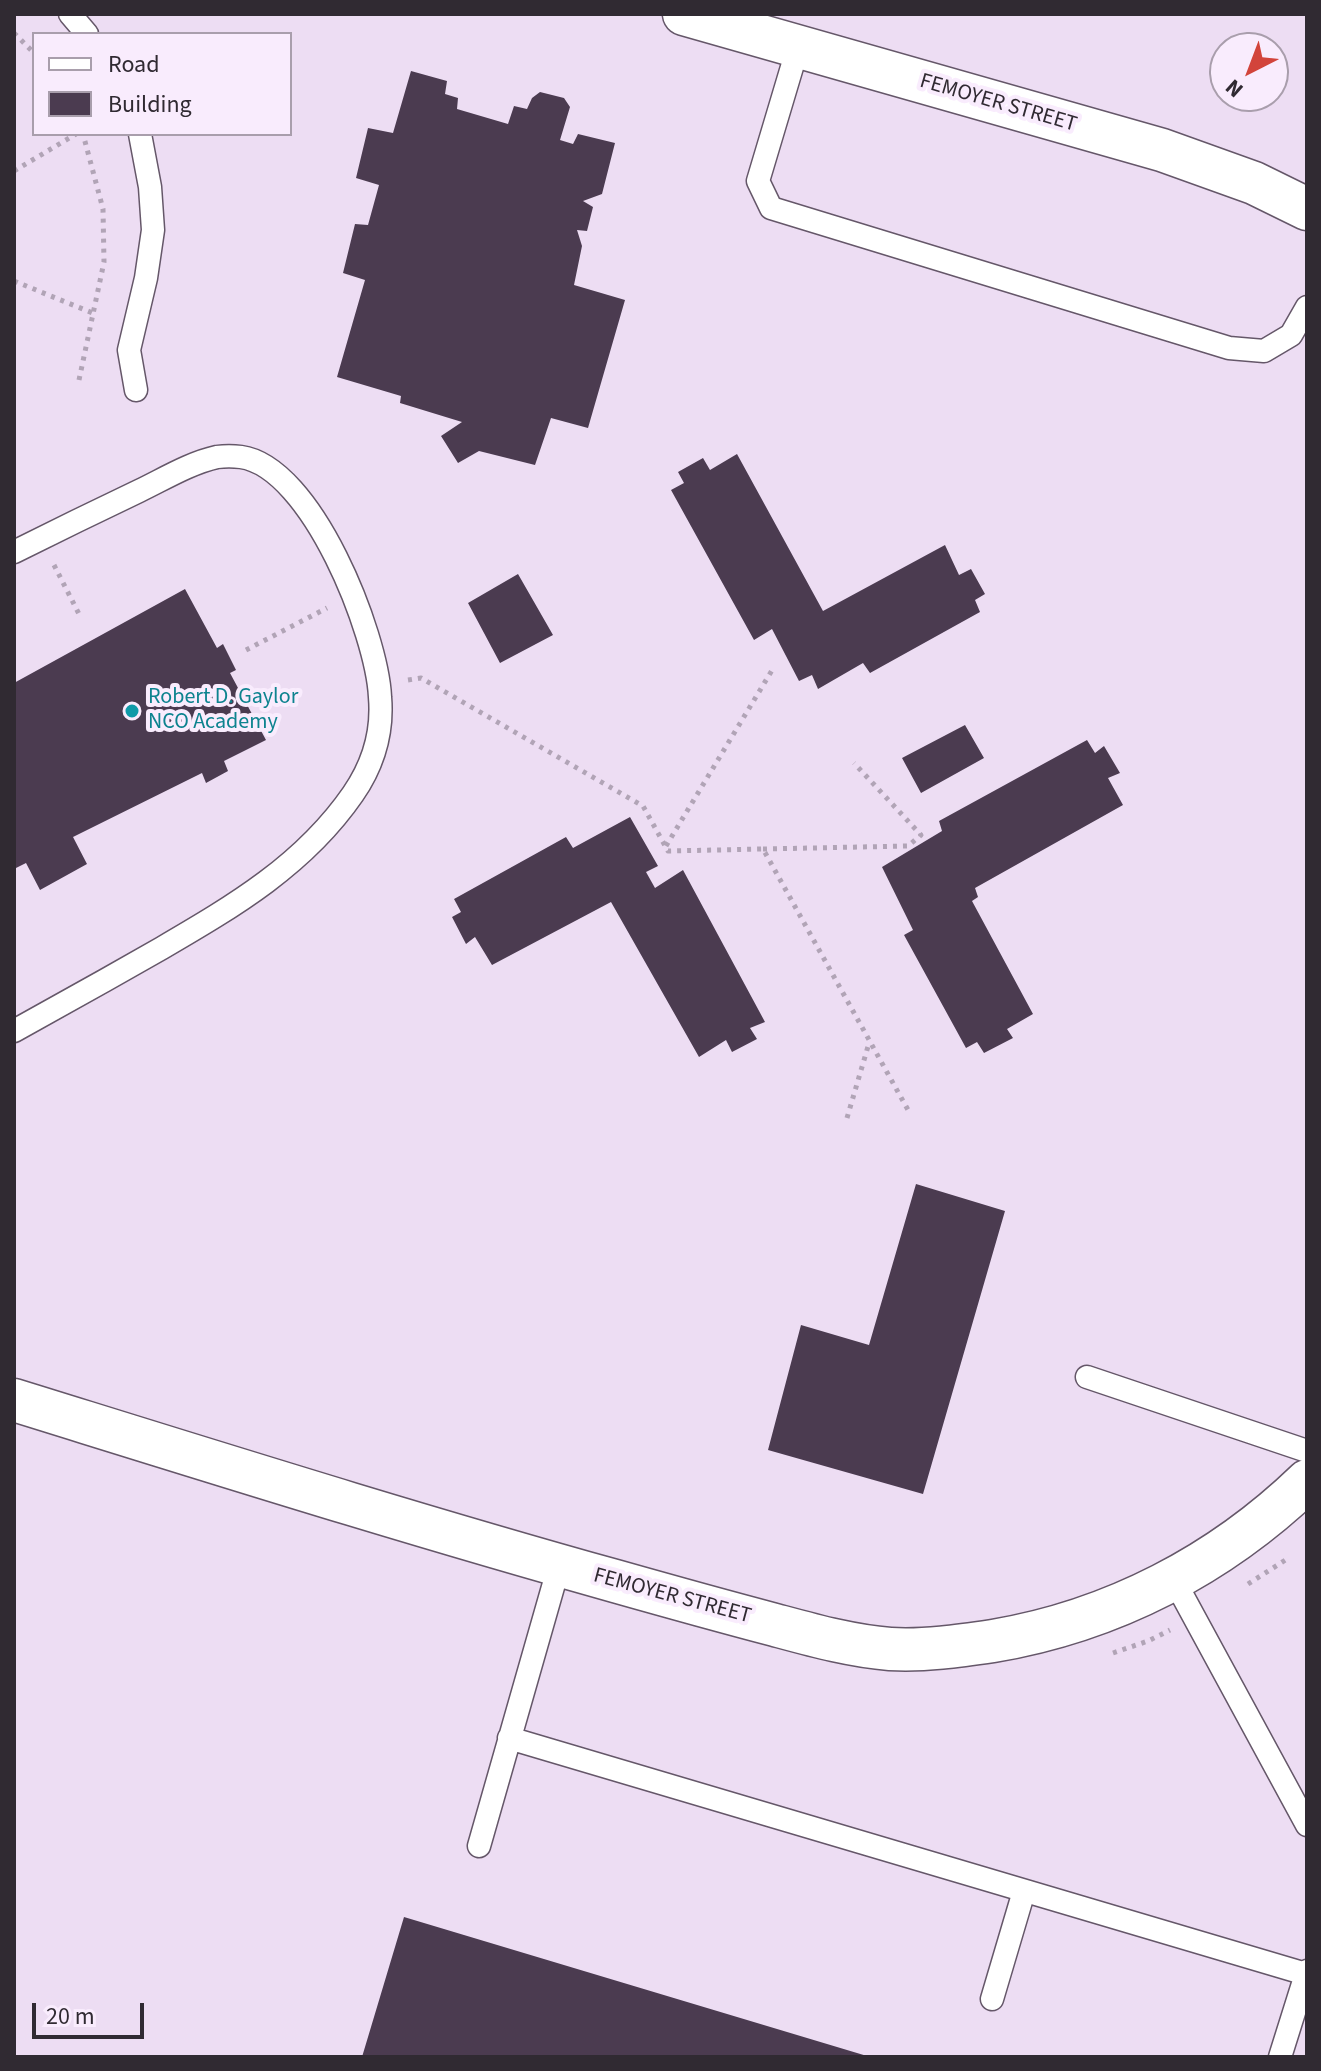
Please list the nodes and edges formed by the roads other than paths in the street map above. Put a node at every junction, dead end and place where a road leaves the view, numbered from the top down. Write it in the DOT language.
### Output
graph roads {
  1 [pos="70,14"];
  2 [pos="684,14"];
  3 [pos="85,32"];
  4 [pos="798,47"];
  5 [pos="140,136"];
  6 [pos="1307,209"];
  7 [pos="1307,307"];
  8 [pos="136,390"];
  9 [pos="14,552"];
  10 [pos="14,1031"];
  11 [pos="1087,1377"];
  12 [pos="14,1400"];
  13 [pos="1307,1451"];
  14 [pos="1307,1481"];
  15 [pos="559,1566"];
  16 [pos="1174,1580"];
  17 [pos="509,1738"];
  18 [pos="1307,1825"];
  19 [pos="479,1846"];
  20 [pos="1024,1891"];
  21 [pos="1307,1973"];
  22 [pos="992,1999"];
  23 [pos="1280,2057"];
  1 -- 3 [label="lane"];
  2 -- 4 [label="street, FEMOYER STREET"];
  4 -- 6 [label="street, FEMOYER STREET"];
  4 -- 7 [label="lane"];
  5 -- 8 [label="lane"];
  9 -- 10 [label="lane"];
  11 -- 13 [label="lane"];
  12 -- 15 [label="street, FEMOYER STREET"];
  14 -- 16 [label="street, FEMOYER STREET"];
  15 -- 16 [label="street, FEMOYER STREET"];
  15 -- 17 [label="lane"];
  16 -- 18 [label="lane"];
  17 -- 19 [label="lane"];
  17 -- 20 [label="lane"];
  20 -- 21 [label="lane"];
  20 -- 22 [label="lane"];
  21 -- 23 [label="lane"];
}
